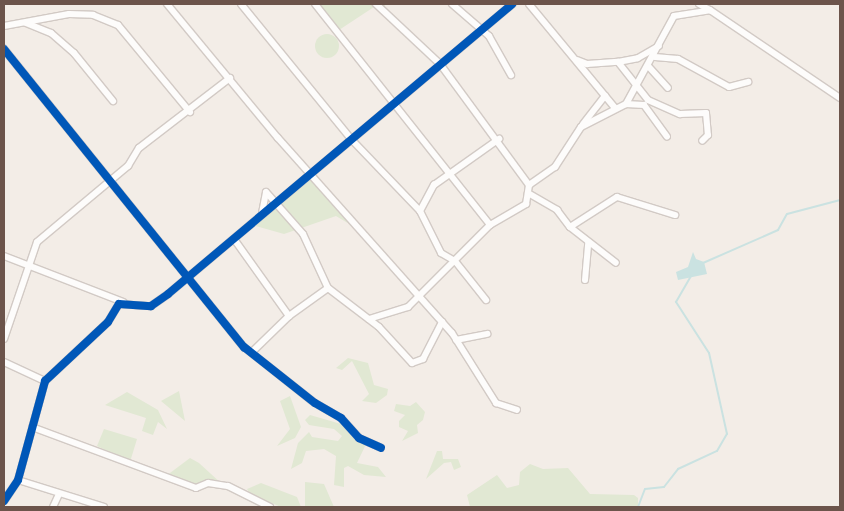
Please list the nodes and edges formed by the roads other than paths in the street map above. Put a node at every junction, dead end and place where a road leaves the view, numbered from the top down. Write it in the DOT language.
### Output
graph roads {
  1 [pos="167,4"];
  2 [pos="241,4"];
  3 [pos="316,4"];
  4 [pos="376,4"];
  5 [pos="452,4"];
  6 [pos="512,4"];
  7 [pos="529,4"];
  8 [pos="698,4"];
  9 [pos="710,10"];
  10 [pos="25,23"];
  11 [pos="4,26"];
  12 [pos="481,30"];
  13 [pos="660,45"];
  14 [pos="4,49"];
  15 [pos="655,57"];
  16 [pos="575,59"];
  17 [pos="618,62"];
  18 [pos="440,64"];
  19 [pos="649,67"];
  20 [pos="511,75"];
  21 [pos="230,78"];
  22 [pos="748,82"];
  23 [pos="640,85"];
  24 [pos="668,88"];
  25 [pos="605,96"];
  26 [pos="840,98"];
  27 [pos="113,101"];
  28 [pos="626,104"];
  29 [pos="395,105"];
  30 [pos="615,108"];
  31 [pos="190,112"];
  32 [pos="580,127"];
  33 [pos="668,137"];
  34 [pos="499,139"];
  35 [pos="352,140"];
  36 [pos="702,141"];
  37 [pos="311,173"];
  38 [pos="448,176"];
  39 [pos="111,179"];
  40 [pos="529,185"];
  41 [pos="528,193"];
  42 [pos="276,202"];
  43 [pos="420,211"];
  44 [pos="261,214"];
  45 [pos="675,215"];
  46 [pos="490,225"];
  47 [pos="570,227"];
  48 [pos="234,239"];
  49 [pos="588,242"];
  50 [pos="4,256"];
  51 [pos="455,261"];
  52 [pos="616,263"];
  53 [pos="29,267"];
  54 [pos="186,277"];
  55 [pos="585,280"];
  56 [pos="328,288"];
  57 [pos="418,298"];
  58 [pos="486,300"];
  59 [pos="123,302"];
  60 [pos="289,316"];
  61 [pos="369,319"];
  62 [pos="442,322"];
  63 [pos="487,334"];
  64 [pos="4,339"];
  65 [pos="456,340"];
  66 [pos="252,352"];
  67 [pos="4,362"];
  68 [pos="44,381"];
  69 [pos="517,410"];
  70 [pos="32,427"];
  71 [pos="381,448"];
  72 [pos="18,480"];
  73 [pos="59,494"];
  74 [pos="4,500"];
  75 [pos="53,507"];
  76 [pos="99,507"];
  77 [pos="270,507"];
  1 -- 21 [label="street"];
  2 -- 35 [label="street"];
  3 -- 29 [label="street"];
  4 -- 18 [label="street"];
  5 -- 12 [label="street"];
  6 -- 12 [label="street"];
  7 -- 16 [label="street"];
  8 -- 9 [label="street"];
  9 -- 13 [label="street"];
  9 -- 26 [label="street"];
  10 -- 11 [label="street"];
  10 -- 27 [label="street"];
  10 -- 31 [label="street"];
  12 -- 18 [label="street"];
  12 -- 20 [label="street"];
  13 -- 15 [label="street"];
  13 -- 17 [label="street"];
  14 -- 39 [label="street"];
  15 -- 19 [label="street"];
  15 -- 22 [label="street"];
  16 -- 17 [label="street"];
  16 -- 25 [label="street"];
  17 -- 23 [label="street"];
  18 -- 29 [label="street"];
  18 -- 34 [label="street"];
  19 -- 23 [label="street"];
  19 -- 24 [label="street"];
  21 -- 31 [label="street"];
  21 -- 37 [label="street"];
  23 -- 28 [label="street"];
  23 -- 36 [label="street"];
  25 -- 30 [label="street"];
  25 -- 32 [label="street"];
  28 -- 30 [label="street"];
  28 -- 33 [label="street"];
  29 -- 35 [label="street"];
  29 -- 38 [label="street"];
  30 -- 32 [label="street"];
  31 -- 39 [label="street"];
  32 -- 40 [label="street"];
  34 -- 38 [label="street"];
  34 -- 40 [label="street"];
  35 -- 37 [label="street"];
  35 -- 43 [label="street"];
  37 -- 42 [label="street"];
  37 -- 57 [label="street"];
  38 -- 43 [label="street"];
  38 -- 46 [label="street"];
  39 -- 53 [label="street"];
  39 -- 54 [label="street"];
  40 -- 41 [label="street"];
  41 -- 46 [label="street"];
  41 -- 47 [label="street"];
  42 -- 44 [label="street"];
  42 -- 44 [label="street"];
  42 -- 56 [label="street"];
  43 -- 51 [label="street"];
  44 -- 48 [label="street"];
  45 -- 47 [label="street"];
  46 -- 51 [label="street"];
  47 -- 49 [label="street"];
  48 -- 54 [label="street"];
  48 -- 60 [label="street"];
  49 -- 52 [label="street"];
  49 -- 55 [label="street"];
  50 -- 53 [label="street"];
  51 -- 57 [label="street"];
  51 -- 58 [label="street"];
  53 -- 59 [label="street"];
  53 -- 64 [label="street"];
  54 -- 59 [label="street"];
  54 -- 66 [label="street"];
  56 -- 60 [label="street"];
  56 -- 61 [label="street"];
  57 -- 61 [label="street"];
  57 -- 62 [label="street"];
  59 -- 68 [label="street"];
  60 -- 66 [label="street"];
  61 -- 62 [label="street"];
  62 -- 65 [label="street"];
  63 -- 65 [label="street"];
  65 -- 69 [label="street"];
  66 -- 71 [label="street"];
  67 -- 68 [label="street"];
  68 -- 70 [label="street"];
  70 -- 72 [label="street"];
  70 -- 77 [label="street"];
  72 -- 73 [label="street"];
  72 -- 74 [label="street"];
  73 -- 75 [label="street"];
  73 -- 76 [label="street"];
}
